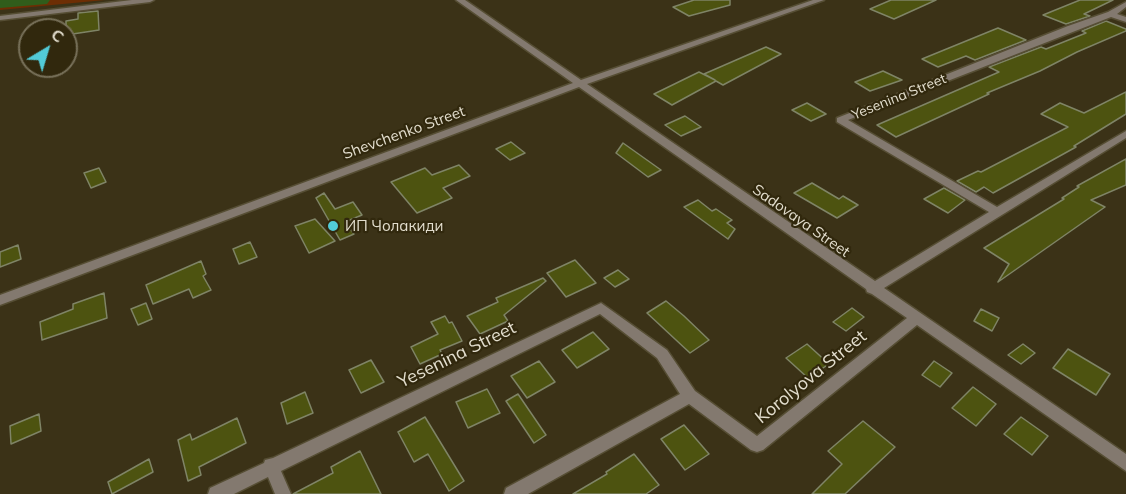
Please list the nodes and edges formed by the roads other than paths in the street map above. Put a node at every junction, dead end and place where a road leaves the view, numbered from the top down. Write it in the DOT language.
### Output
graph roads {
  1 [pos="150,0"];
  2 [pos="460,0"];
  3 [pos="820,0"];
  4 [pos="1126,4"];
  5 [pos="1111,14"];
  6 [pos="0,18"];
  7 [pos="1126,20"];
  8 [pos="578,84"];
  9 [pos="1126,134"];
  10 [pos="997,212"];
  11 [pos="872,289"];
  12 [pos="0,300"];
  13 [pos="915,319"];
  14 [pos="690,396"];
  15 [pos="1126,464"];
  16 [pos="272,465"];
  17 [pos="216,494"];
  18 [pos="283,494"];
  19 [pos="512,494"];
  1 -- 6 [label="street"];
  2 -- 8 [label="street, Sadovaya Street"];
  3 -- 8 [label="street, Shevchenko Street"];
  4 -- 5 [label="street, Yesenina Street"];
  5 -- 7 [label="street"];
  5 -- 10 [label="street, Yesenina Street"];
  8 -- 11 [label="street, Sadovaya Street"];
  8 -- 12 [label="street, Shevchenko Street"];
  9 -- 10 [label="street"];
  10 -- 11 [label="street"];
  11 -- 13 [label="street, Sadovaya Street"];
  13 -- 14 [label="street, Korolyova Street"];
  13 -- 15 [label="street, Sadovaya Street"];
  14 -- 16 [label="street, Yesenina Street"];
  14 -- 19 [label="street"];
  16 -- 17 [label="street, Yesenina Street"];
  16 -- 18 [label="street"];
}
